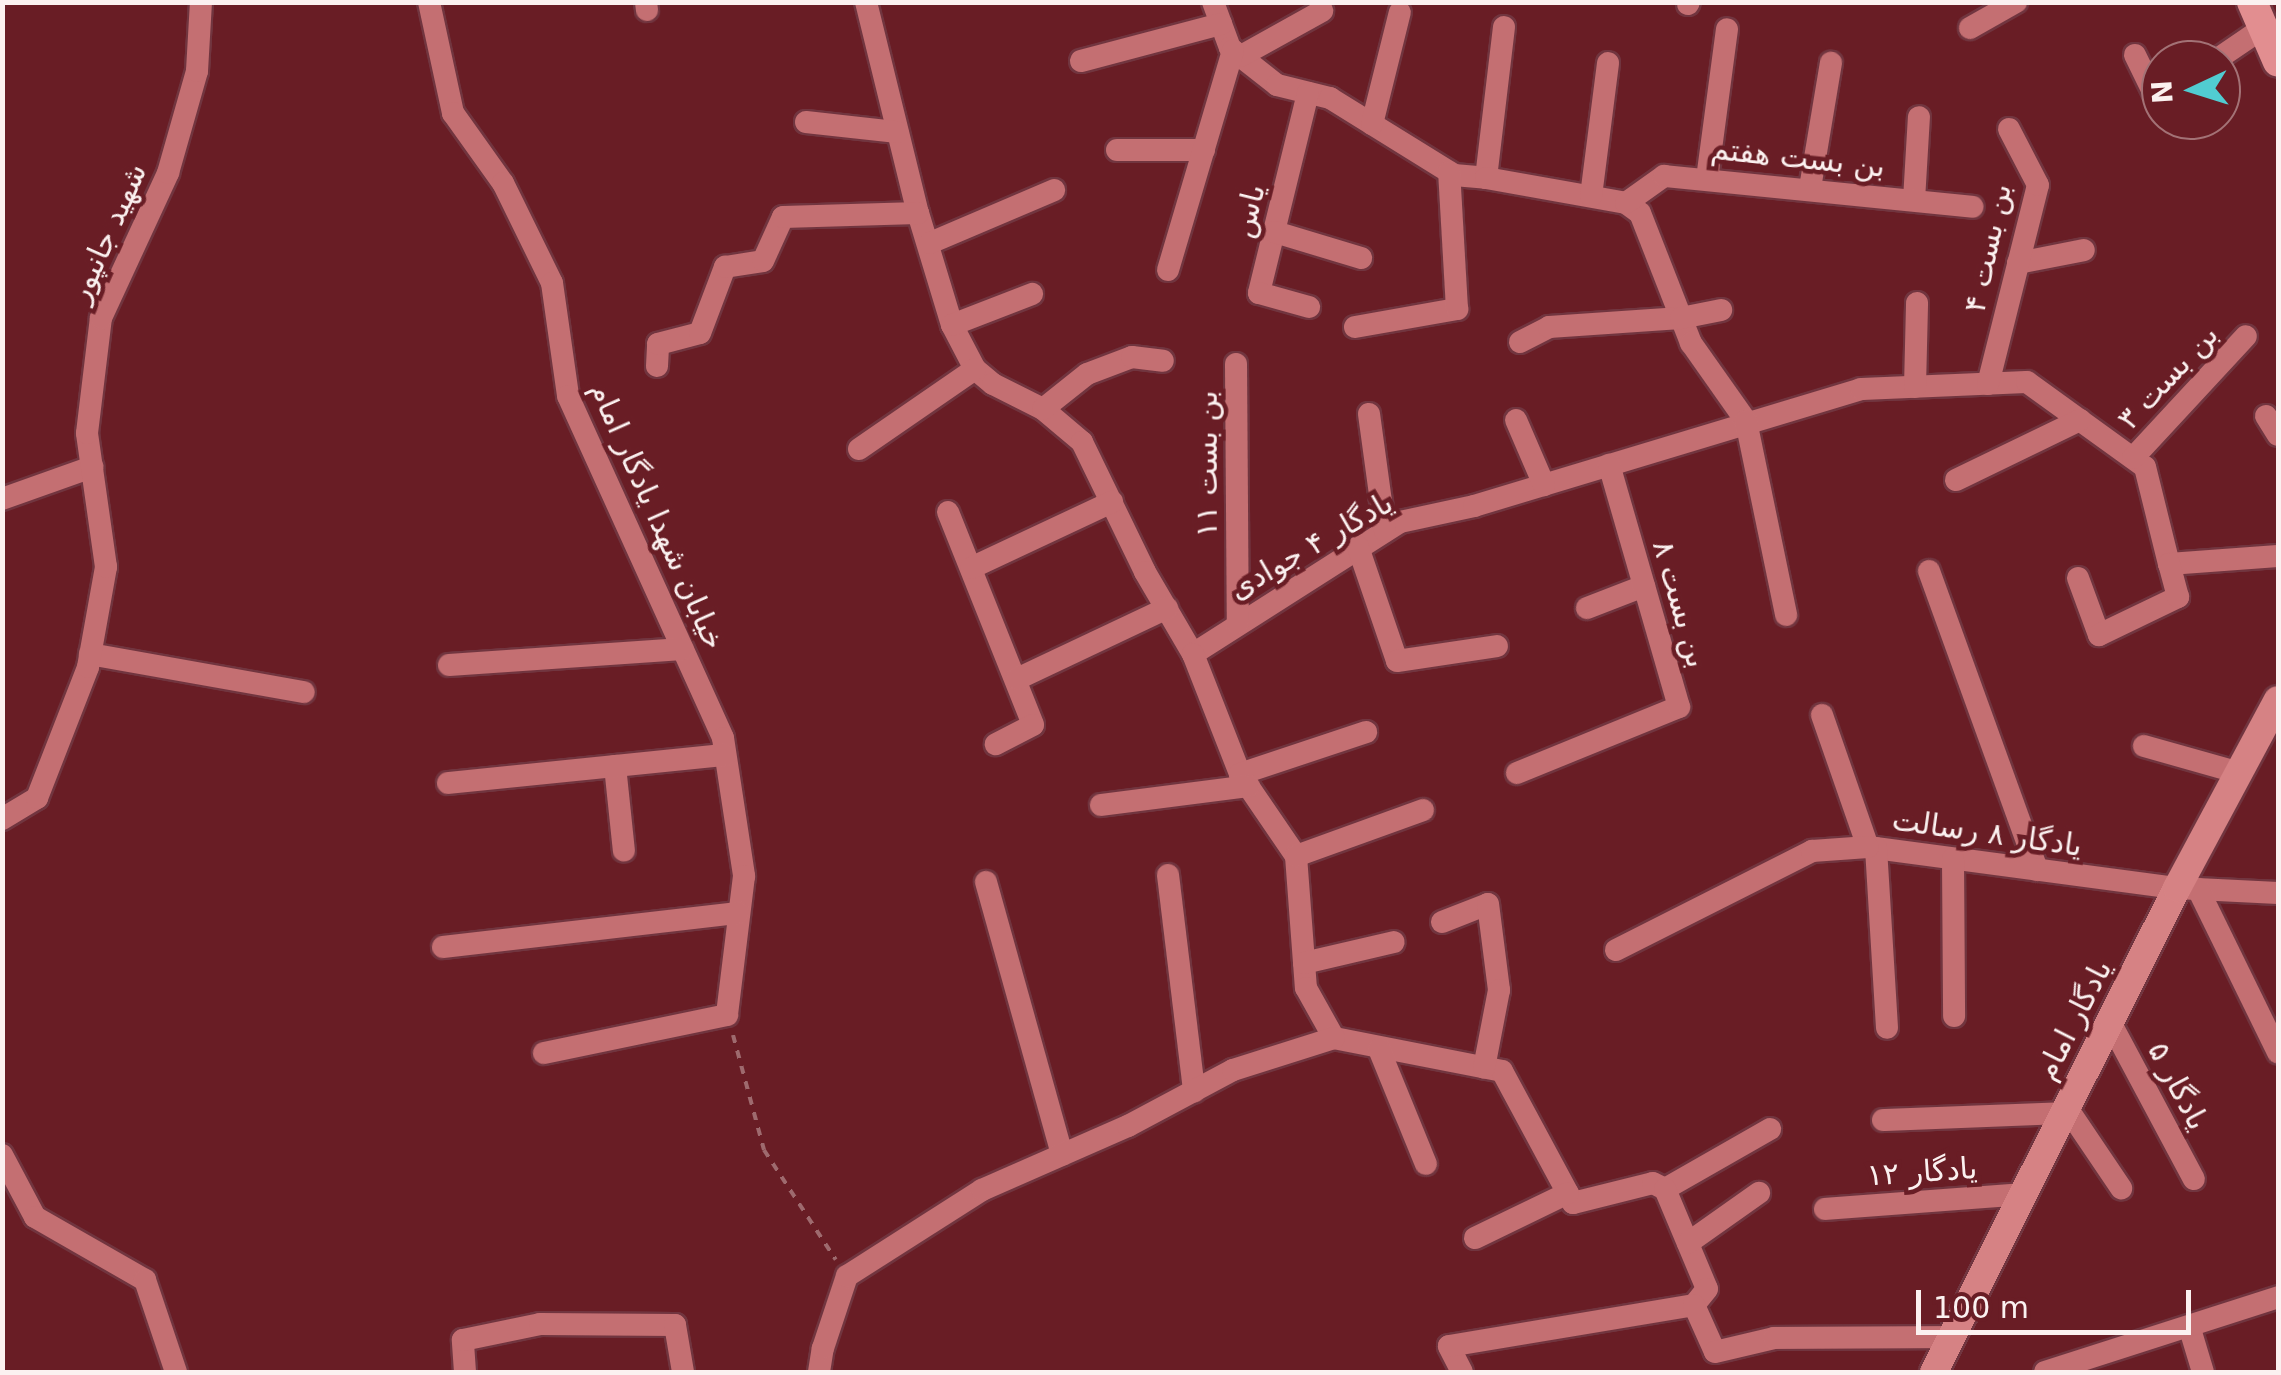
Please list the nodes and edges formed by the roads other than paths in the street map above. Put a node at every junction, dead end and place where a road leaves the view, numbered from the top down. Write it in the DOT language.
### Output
graph roads {
  1 [pos="201,2"];
  2 [pos="428,2"];
  3 [pos="2016,2"];
  4 [pos="873,4"];
  5 [pos="1322,11"];
  6 [pos="1400,12"];
  7 [pos="1217,13"];
  8 [pos="2258,15"];
  9 [pos="1504,27"];
  10 [pos="1970,28"];
  11 [pos="1727,30"];
  12 [pos="2235,40"];
  13 [pos="1237,53"];
  14 [pos="2135,55"];
  15 [pos="1081,61"];
  16 [pos="2278,62"];
  17 [pos="1608,63"];
  18 [pos="1831,63"];
  19 [pos="2141,67"];
  20 [pos="1308,93"];
  21 [pos="1919,117"];
  22 [pos="806,122"];
  23 [pos="1372,124"];
  24 [pos="2009,129"];
  25 [pos="897,132"];
  26 [pos="1116,150"];
  27 [pos="1204,150"];
  28 [pos="1450,172"];
  29 [pos="1486,178"];
  30 [pos="1707,179"];
  31 [pos="1810,188"];
  32 [pos="1054,190"];
  33 [pos="1591,196"];
  34 [pos="1914,200"];
  35 [pos="1626,202"];
  36 [pos="1972,207"];
  37 [pos="918,212"];
  38 [pos="1274,232"];
  39 [pos="930,243"];
  40 [pos="2084,250"];
  41 [pos="1362,258"];
  42 [pos="2018,263"];
  43 [pos="1168,270"];
  44 [pos="1032,294"];
  45 [pos="1917,303"];
  46 [pos="1309,307"];
  47 [pos="1721,310"];
  48 [pos="1682,318"];
  49 [pos="952,325"];
  50 [pos="1355,327"];
  51 [pos="2246,336"];
  52 [pos="1520,342"];
  53 [pos="1163,361"];
  54 [pos="1236,364"];
  55 [pos="657,366"];
  56 [pos="975,368"];
  57 [pos="1988,384"];
  58 [pos="1915,387"];
  59 [pos="1043,409"];
  60 [pos="1369,414"];
  61 [pos="1516,420"];
  62 [pos="2080,420"];
  63 [pos="1746,421"];
  64 [pos="859,449"];
  65 [pos="2133,458"];
  66 [pos="1609,465"];
  67 [pos="92,467"];
  68 [pos="1956,480"];
  69 [pos="1544,486"];
  70 [pos="2,499"];
  71 [pos="1112,502"];
  72 [pos="948,512"];
  73 [pos="1385,530"];
  74 [pos="1358,546"];
  75 [pos="2278,556"];
  76 [pos="2169,564"];
  77 [pos="970,568"];
  78 [pos="1929,571"];
  79 [pos="2078,578"];
  80 [pos="1644,586"];
  81 [pos="1167,608"];
  82 [pos="1586,608"];
  83 [pos="1786,615"];
  84 [pos="1238,623"];
  85 [pos="1497,646"];
  86 [pos="682,649"];
  87 [pos="90,654"];
  88 [pos="1193,654"];
  89 [pos="448,665"];
  90 [pos="1017,679"];
  91 [pos="304,692"];
  92 [pos="2278,700"];
  93 [pos="1822,715"];
  94 [pos="1366,732"];
  95 [pos="996,744"];
  96 [pos="2144,746"];
  97 [pos="725,754"];
  98 [pos="616,766"];
  99 [pos="2240,772"];
  100 [pos="1517,773"];
  101 [pos="1245,780"];
  102 [pos="448,783"];
  103 [pos="1101,805"];
  104 [pos="1423,810"];
  105 [pos="2,819"];
  106 [pos="1872,848"];
  107 [pos="624,851"];
  108 [pos="1296,856"];
  109 [pos="1954,859"];
  110 [pos="2037,870"];
  111 [pos="1168,875"];
  112 [pos="986,882"];
  113 [pos="2188,889"];
  114 [pos="2278,893"];
  115 [pos="738,914"];
  116 [pos="1442,922"];
  117 [pos="1394,942"];
  118 [pos="443,947"];
  119 [pos="1616,950"];
  120 [pos="1304,964"];
  121 [pos="1954,1016"];
  122 [pos="2110,1022"];
  123 [pos="1887,1028"];
  124 [pos="1334,1038"];
  125 [pos="1380,1049"];
  126 [pos="2278,1052"];
  127 [pos="548,1054"];
  128 [pos="1484,1068"];
  129 [pos="1194,1091"];
  130 [pos="2066,1110"];
  131 [pos="1883,1120"];
  132 [pos="1770,1129"];
  133 [pos="2,1155"];
  134 [pos="1062,1156"];
  135 [pos="1426,1164"];
  136 [pos="2194,1179"];
  137 [pos="2122,1188"];
  138 [pos="1665,1190"];
  139 [pos="1568,1193"];
  140 [pos="1759,1193"];
  141 [pos="2024,1194"];
  142 [pos="1826,1209"];
  143 [pos="1475,1238"];
  144 [pos="1688,1242"];
  145 [pos="2278,1297"];
  146 [pos="1694,1305"];
  147 [pos="2190,1328"];
  148 [pos="1952,1337"];
  149 [pos="2089,1366"];
  150 [pos="176,1372"];
  151 [pos="465,1372"];
  152 [pos="683,1372"];
  153 [pos="819,1372"];
  154 [pos="1462,1372"];
  155 [pos="1934,1372"];
  156 [pos="2046,1372"];
  157 [pos="2203,1372"];
  1 -- 67 [label="street, شهید جانپور"];
  2 -- 86 [label="street, خیابان شهدا یادگار امام"];
  3 -- 10 [label="street"];
  4 -- 25 [label="street"];
  5 -- 13 [label="street"];
  6 -- 23 [label="street"];
  7 -- 13 [label="street"];
  7 -- 15 [label="street"];
  8 -- 12 [label="street"];
  8 -- 16 [label="highway"];
  9 -- 29 [label="street"];
  11 -- 30 [label="street"];
  13 -- 20 [label="street"];
  13 -- 27 [label="street"];
  14 -- 19 [label="street"];
  17 -- 33 [label="street"];
  18 -- 31 [label="street"];
  20 -- 23 [label="street"];
  20 -- 38 [label="street, یاس"];
  21 -- 34 [label="street"];
  22 -- 25 [label="street"];
  23 -- 28 [label="street"];
  24 -- 42 [label="street, بن بست ۴"];
  25 -- 37 [label="street"];
  26 -- 27 [label="street"];
  27 -- 43 [label="street"];
  28 -- 29 [label="street"];
  28 -- 50 [label="street"];
  29 -- 33 [label="street"];
  30 -- 31 [label="street, بن بست هفتم"];
  30 -- 35 [label="street, بن بست هفتم"];
  31 -- 34 [label="street, بن بست هفتم"];
  32 -- 39 [label="street"];
  33 -- 35 [label="street"];
  34 -- 36 [label="street, بن بست هفتم"];
  35 -- 48 [label="street"];
  37 -- 39 [label="street"];
  37 -- 55 [label="street"];
  38 -- 41 [label="street"];
  38 -- 46 [label="street, یاس"];
  39 -- 49 [label="street"];
  40 -- 42 [label="street"];
  42 -- 57 [label="street, بن بست ۴"];
  44 -- 49 [label="street"];
  45 -- 58 [label="street"];
  47 -- 48 [label="street"];
  48 -- 52 [label="street"];
  48 -- 63 [label="street"];
  49 -- 56 [label="street"];
  51 -- 65 [label="street, بن بست ۳"];
  53 -- 59 [label="street"];
  54 -- 84 [label="street, بن بست ۱۱"];
  56 -- 59 [label="street"];
  56 -- 64 [label="street"];
  57 -- 58 [label="street, یادگار ۴ جوادی"];
  57 -- 62 [label="street, یادگار ۴ جوادی"];
  58 -- 63 [label="street, یادگار ۴ جوادی"];
  59 -- 71 [label="street"];
  60 -- 73 [label="street"];
  61 -- 69 [label="street"];
  62 -- 65 [label="street, یادگار ۴ جوادی"];
  62 -- 68 [label="street"];
  63 -- 66 [label="street, یادگار ۴ جوادی"];
  63 -- 83 [label="street"];
  65 -- 76 [label="street, یادگار ۴ جوادی"];
  66 -- 69 [label="street, یادگار ۴ جوادی"];
  66 -- 80 [label="street, بن بست ۸"];
  67 -- 70 [label="street"];
  67 -- 87 [label="street, شهید جانپور"];
  69 -- 73 [label="street, یادگار ۴ جوادی"];
  71 -- 77 [label="street"];
  71 -- 81 [label="street"];
  72 -- 77 [label="street"];
  73 -- 74 [label="street, یادگار ۴ جوادی"];
  74 -- 84 [label="street, یادگار ۴ جوادی"];
  74 -- 85 [label="street"];
  75 -- 76 [label="street"];
  76 -- 79 [label="street"];
  77 -- 90 [label="street"];
  78 -- 110 [label="street"];
  80 -- 82 [label="street"];
  80 -- 100 [label="street, بن بست ۸"];
  81 -- 88 [label="street"];
  81 -- 90 [label="street"];
  84 -- 88 [label="street, یادگار ۴ جوادی"];
  86 -- 89 [label="street"];
  86 -- 97 [label="street, خیابان شهدا یادگار امام"];
  87 -- 91 [label="street"];
  87 -- 105 [label="street, شهید جانپور"];
  88 -- 101 [label="street"];
  90 -- 95 [label="street"];
  92 -- 99 [label="main road, یادگار امام"];
  93 -- 106 [label="street, یادگار ۸ رسالت"];
  94 -- 101 [label="street"];
  96 -- 99 [label="street"];
  97 -- 98 [label="street"];
  97 -- 115 [label="street, خیابان شهدا یادگار امام"];
  98 -- 102 [label="street"];
  98 -- 107 [label="street"];
  99 -- 113 [label="main road, یادگار امام"];
  101 -- 103 [label="street"];
  101 -- 108 [label="street"];
  104 -- 108 [label="street"];
  106 -- 109 [label="street, یادگار ۸ رسالت"];
  106 -- 119 [label="street"];
  106 -- 123 [label="street"];
  108 -- 120 [label="street"];
  109 -- 110 [label="street, یادگار ۸ رسالت"];
  109 -- 121 [label="street"];
  110 -- 113 [label="street, یادگار ۸ رسالت"];
  111 -- 129 [label="street"];
  112 -- 134 [label="street"];
  113 -- 114 [label="street, یادگار ۸ رسالت"];
  113 -- 122 [label="main road, یادگار امام"];
  113 -- 126 [label="street"];
  115 -- 118 [label="street"];
  115 -- 127 [label="street, خیابان شهدا یادگار امام"];
  116 -- 128 [label="street"];
  117 -- 120 [label="street"];
  120 -- 124 [label="street"];
  122 -- 130 [label="main road, یادگار امام"];
  122 -- 136 [label="street, یادگار ۵"];
  124 -- 125 [label="street"];
  124 -- 129 [label="street"];
  125 -- 128 [label="street"];
  125 -- 135 [label="street"];
  128 -- 139 [label="street"];
  129 -- 134 [label="street"];
  130 -- 131 [label="street"];
  130 -- 137 [label="street"];
  130 -- 141 [label="main road, یادگار امام"];
  132 -- 138 [label="street"];
  133 -- 150 [label="street"];
  134 -- 153 [label="street"];
  138 -- 139 [label="street"];
  138 -- 144 [label="street"];
  139 -- 143 [label="street"];
  140 -- 144 [label="street"];
  141 -- 142 [label="street, یادگار ۱۲"];
  141 -- 148 [label="main road, یادگار امام"];
  144 -- 146 [label="street"];
  145 -- 147 [label="street"];
  146 -- 148 [label="street"];
  146 -- 154 [label="street"];
  147 -- 149 [label="street"];
  147 -- 157 [label="street"];
  148 -- 155 [label="main road, یادگار امام"];
  149 -- 156 [label="street"];
  151 -- 152 [label="street"];
}
